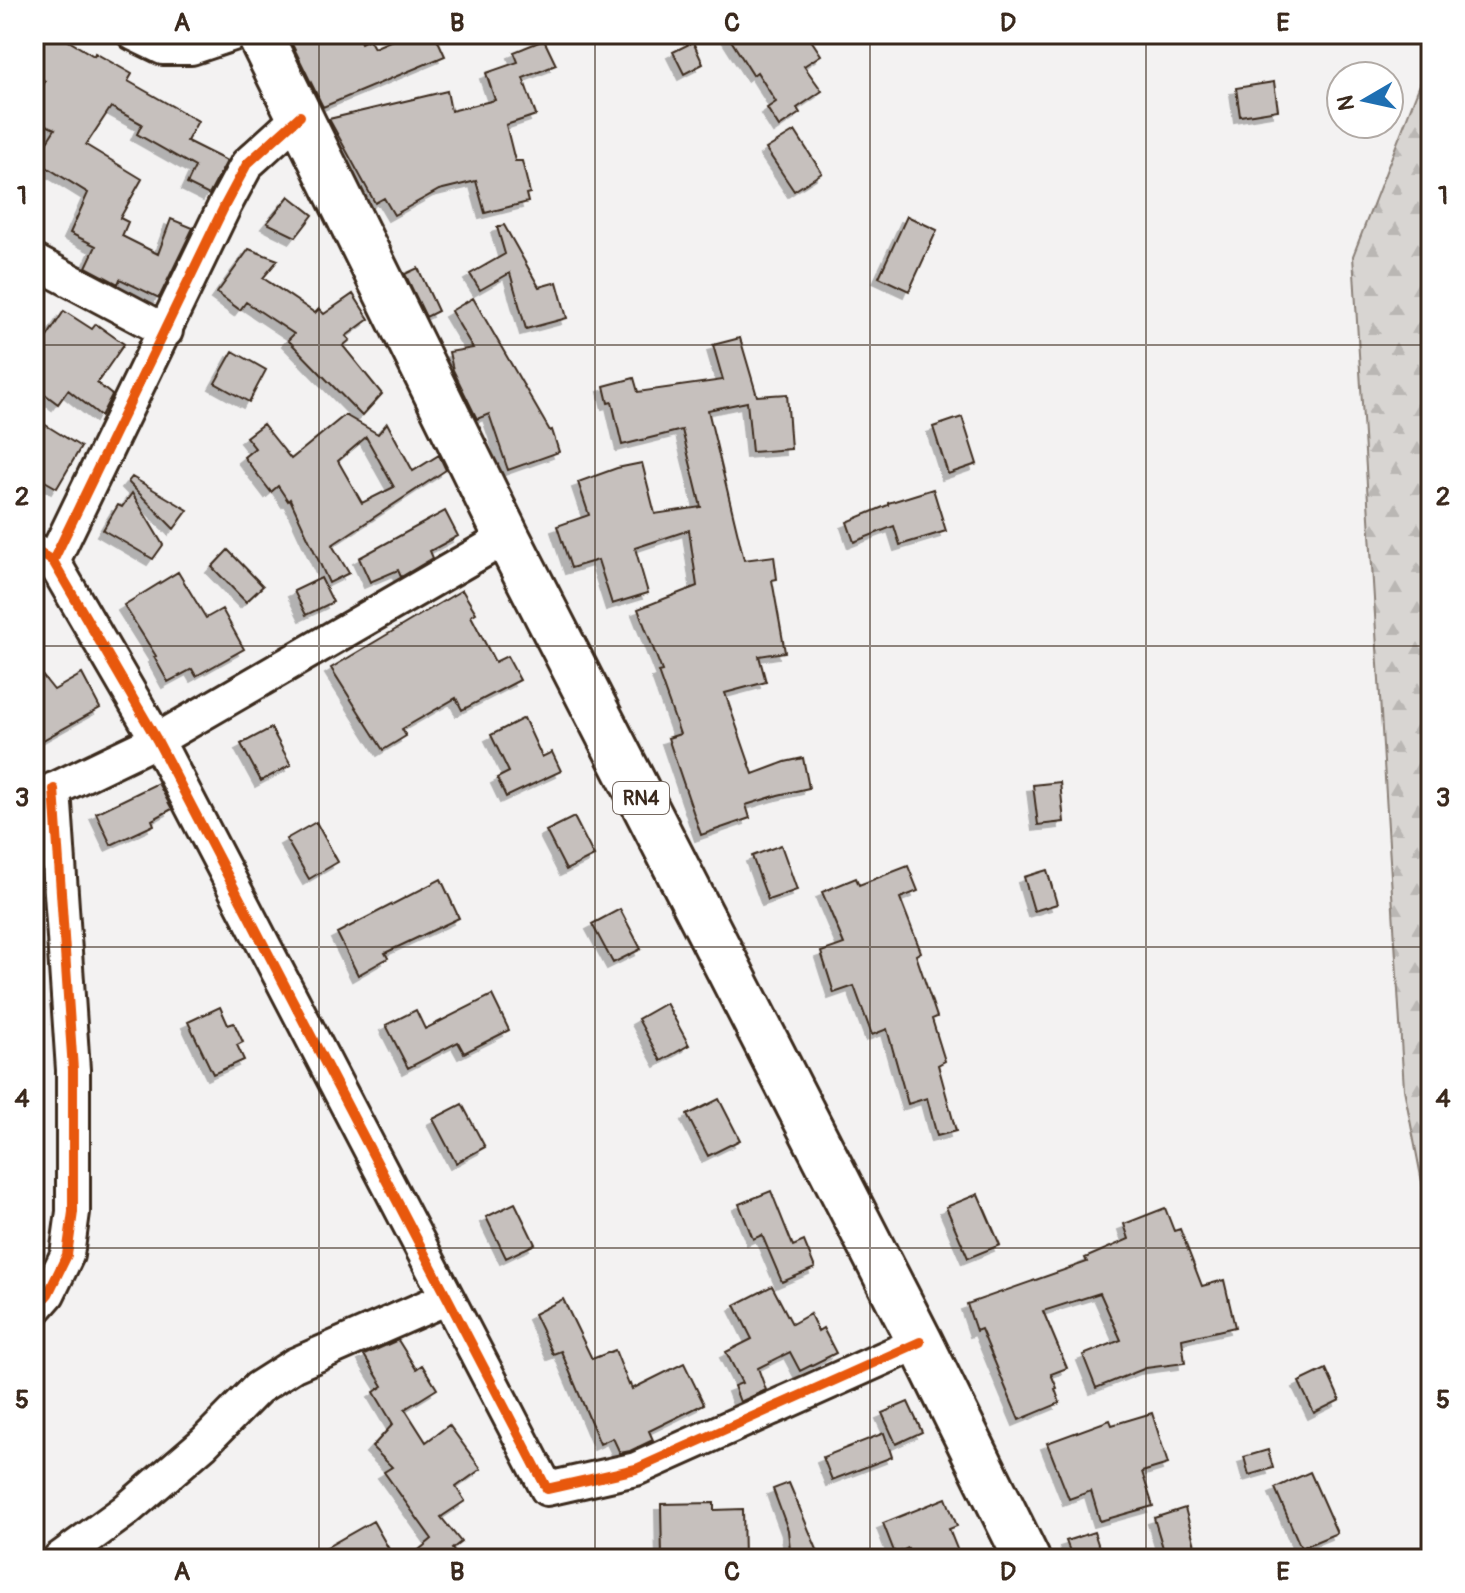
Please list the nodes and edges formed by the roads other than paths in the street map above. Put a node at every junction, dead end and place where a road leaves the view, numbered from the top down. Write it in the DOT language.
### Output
graph roads {
  1 [pos="134,34"];
  2 [pos="233,34"];
  3 [pos="259,34"];
  4 [pos="300,116"];
  5 [pos="34,261"];
  6 [pos="166,331"];
  7 [pos="507,537"];
  8 [pos="44,555"];
  9 [pos="157,740"];
  10 [pos="44,794"];
  11 [pos="447,1298"];
  12 [pos="34,1310"];
  13 [pos="920,1342"];
  14 [pos="59,1559"];
  15 [pos="1027,1559"];
  1 -- 2 [label="street"];
  3 -- 4 [label="highway, RN4"];
  4 -- 6 [label="street"];
  4 -- 7 [label="highway, RN4"];
  5 -- 6 [label="street"];
  6 -- 8 [label="street"];
  7 -- 9 [label="street"];
  7 -- 13 [label="highway, RN4"];
  8 -- 9 [label="street"];
  9 -- 10 [label="street"];
  9 -- 11 [label="street"];
  10 -- 12 [label="street"];
  11 -- 13 [label="street"];
  11 -- 14 [label="street"];
  13 -- 15 [label="highway, RN4"];
}
